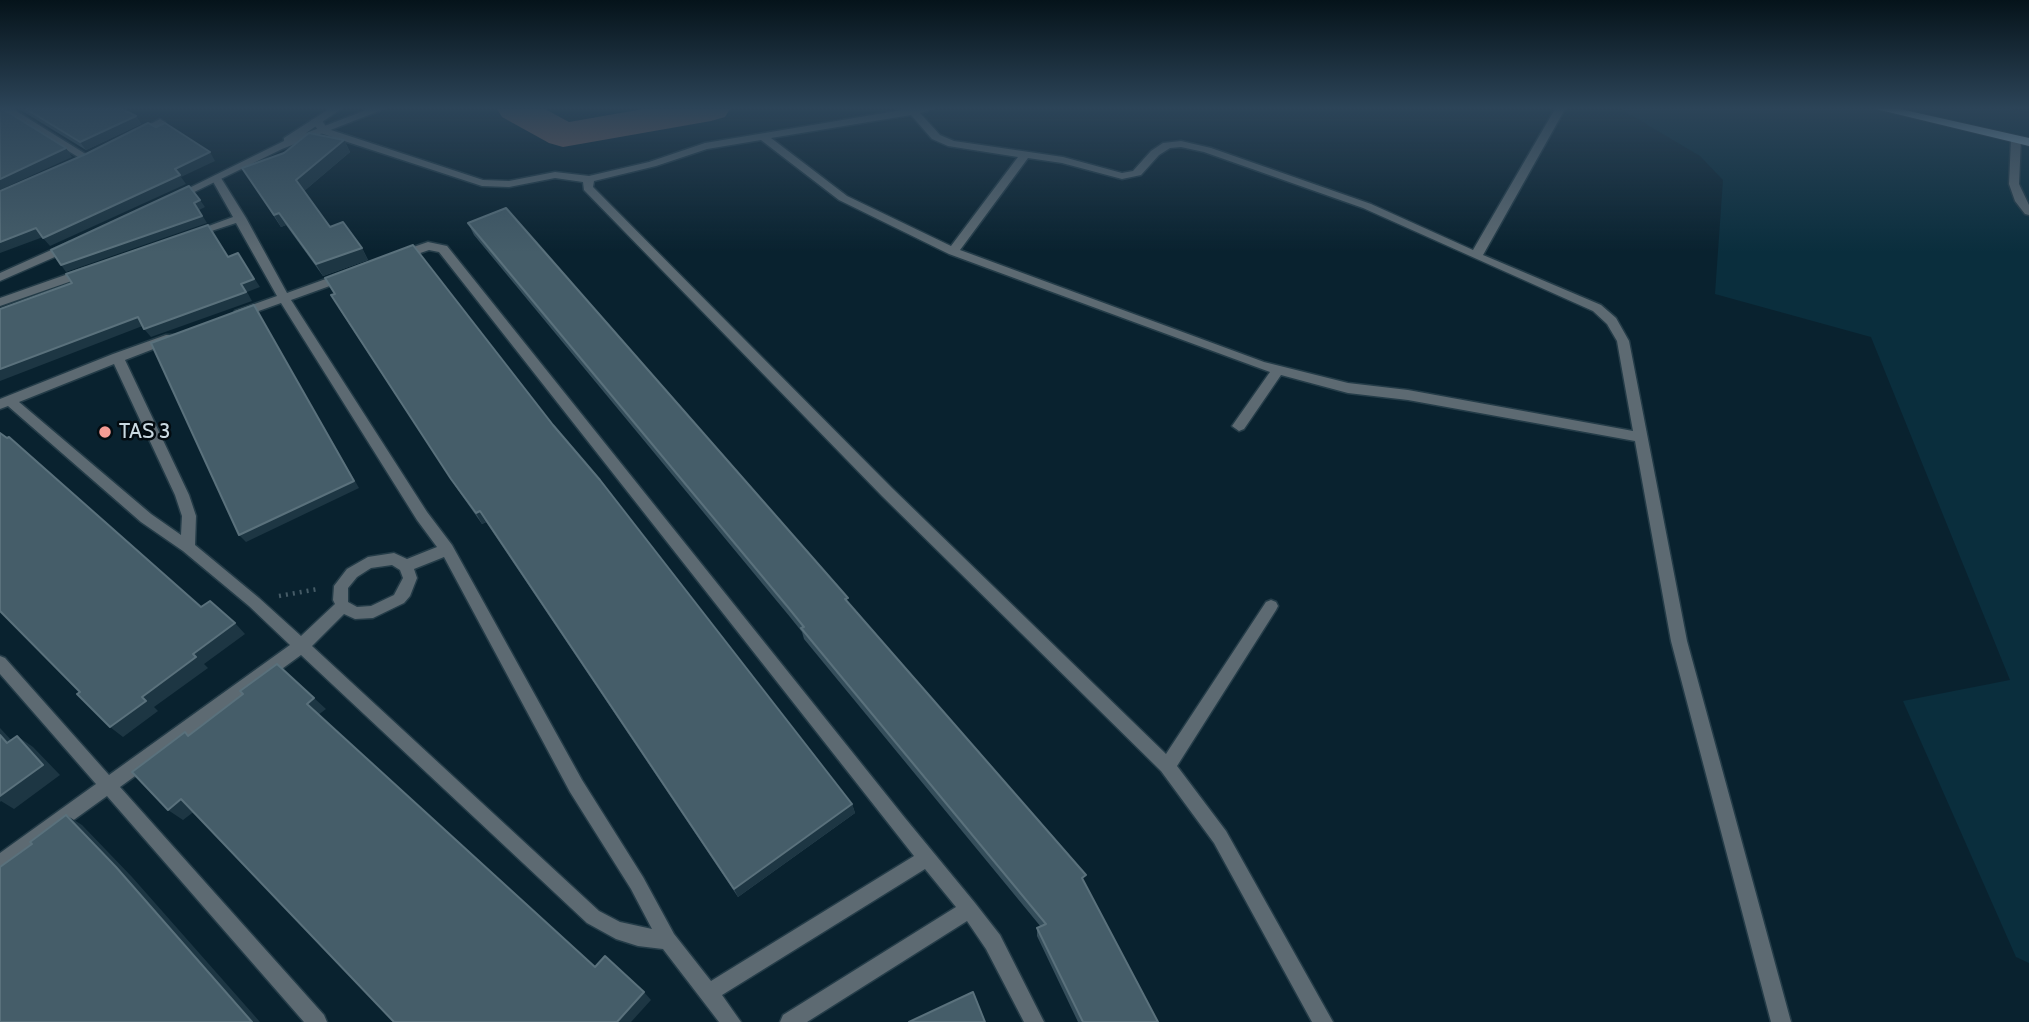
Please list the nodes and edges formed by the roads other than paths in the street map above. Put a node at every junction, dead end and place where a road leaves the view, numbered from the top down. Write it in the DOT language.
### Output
graph roads {
  1 [pos="259,157"];
  2 [pos="398,157"];
  3 [pos="674,157"];
  4 [pos="789,157"];
  5 [pos="1024,157"];
  6 [pos="1038,157"];
  7 [pos="1154,157"];
  8 [pos="1222,157"];
  9 [pos="1533,157"];
  10 [pos="2020,157"];
  11 [pos="216,178"];
  12 [pos="586,178"];
  13 [pos="166,201"];
  14 [pos="2024,202"];
  15 [pos="2029,212"];
  16 [pos="238,214"];
  17 [pos="82,240"];
  18 [pos="176,240"];
  19 [pos="953,251"];
  20 [pos="1476,256"];
  21 [pos="385,261"];
  22 [pos="101,267"];
  23 [pos="360,270"];
  24 [pos="0,277"];
  25 [pos="284,298"];
  26 [pos="0,302"];
  27 [pos="220,321"];
  28 [pos="181,334"];
  29 [pos="117,357"];
  30 [pos="1278,370"];
  31 [pos="5,402"];
  32 [pos="1239,426"];
  33 [pos="1641,437"];
  34 [pos="188,547"];
  35 [pos="447,549"];
  36 [pos="406,566"];
  37 [pos="343,606"];
  38 [pos="1271,606"];
  39 [pos="301,646"];
  40 [pos="0,663"];
  41 [pos="1167,766"];
  42 [pos="107,785"];
  43 [pos="928,858"];
  44 [pos="0,864"];
  45 [pos="969,909"];
  46 [pos="668,940"];
  47 [pos="709,993"];
  48 [pos="317,1022"];
  49 [pos="731,1022"];
  50 [pos="790,1022"];
  51 [pos="1034,1022"];
  52 [pos="1323,1022"];
  53 [pos="1781,1022"];
  1 -- 11 [label="street"];
  2 -- 12 [label="street"];
  3 -- 12 [label="street"];
  4 -- 19 [label="street"];
  5 -- 19 [label="street"];
  6 -- 7 [label="street"];
  8 -- 20 [label="street"];
  9 -- 20 [label="street"];
  10 -- 14 [label="street"];
  11 -- 13 [label="street"];
  11 -- 16 [label="street"];
  12 -- 41 [label="street"];
  14 -- 15 [label="street"];
  16 -- 18 [label="street"];
  16 -- 25 [label="street"];
  17 -- 24 [label="street"];
  19 -- 30 [label="street"];
  20 -- 33 [label="street"];
  21 -- 43 [label="street"];
  22 -- 26 [label="street"];
  23 -- 25 [label="street"];
  25 -- 27 [label="street"];
  25 -- 35 [label="street"];
  28 -- 29 [label="street"];
  29 -- 31 [label="street"];
  29 -- 34 [label="street"];
  30 -- 32 [label="street"];
  30 -- 33 [label="street"];
  31 -- 34 [label="street"];
  33 -- 53 [label="street"];
  34 -- 39 [label="street"];
  35 -- 36 [label="street"];
  35 -- 46 [label="street"];
  36 -- 37 [label="street"];
  36 -- 37 [label="street"];
  37 -- 39 [label="street"];
  38 -- 41 [label="street"];
  39 -- 42 [label="street"];
  39 -- 46 [label="street"];
  40 -- 42 [label="street"];
  41 -- 52 [label="street"];
  42 -- 44 [label="street"];
  42 -- 48 [label="street"];
  43 -- 45 [label="street"];
  43 -- 47 [label="street"];
  45 -- 50 [label="street"];
  45 -- 51 [label="street"];
  46 -- 47 [label="street"];
  47 -- 49 [label="street"];
}
